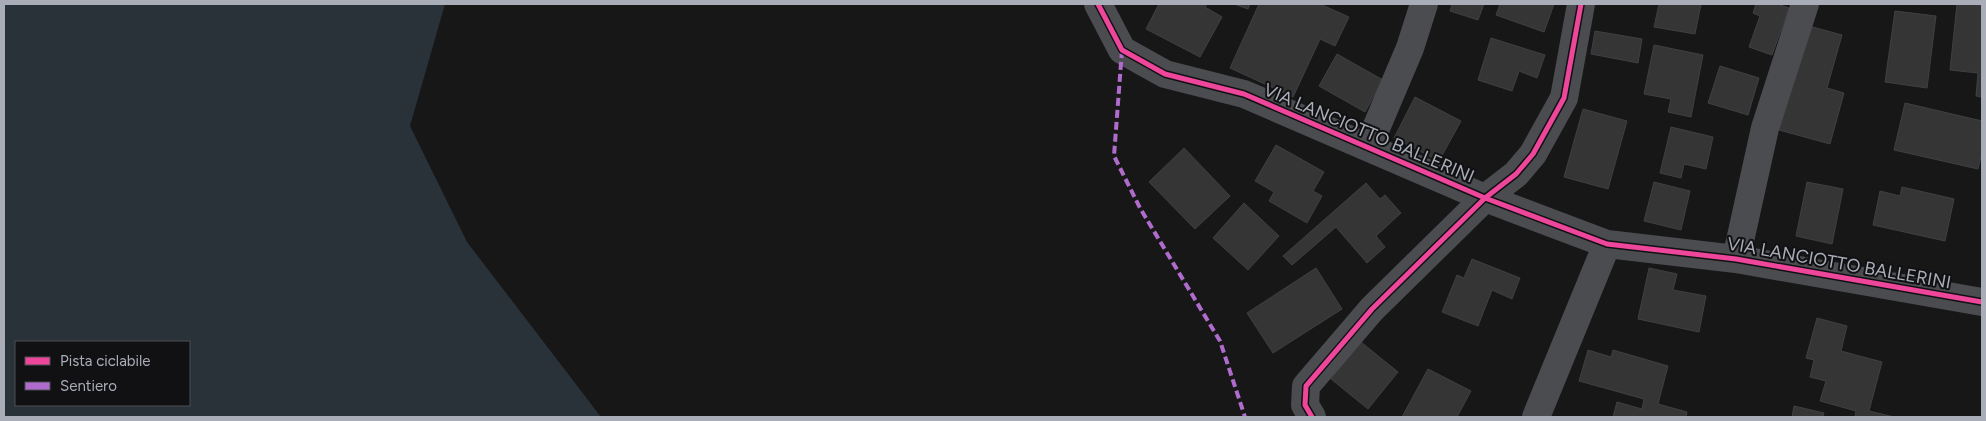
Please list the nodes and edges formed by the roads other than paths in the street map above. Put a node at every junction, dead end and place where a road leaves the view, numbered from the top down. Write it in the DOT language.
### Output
graph roads {
  1 [pos="1098,4"];
  2 [pos="1424,4"];
  3 [pos="1581,4"];
  4 [pos="1805,4"];
  5 [pos="1368,148"];
  6 [pos="1485,198"];
  7 [pos="1608,244"];
  8 [pos="1736,259"];
  9 [pos="1982,302"];
  10 [pos="1312,417"];
  11 [pos="1536,417"];
  1 -- 5 [label="street, VIA LANCIOTTO BALLERINI"];
  2 -- 5 [label="street"];
  3 -- 6 [label="street"];
  4 -- 8 [label="street"];
  5 -- 6 [label="street, VIA LANCIOTTO BALLERINI"];
  6 -- 7 [label="street, VIA LANCIOTTO BALLERINI"];
  6 -- 10 [label="street"];
  7 -- 8 [label="street, VIA LANCIOTTO BALLERINI"];
  7 -- 11 [label="street"];
  8 -- 9 [label="street, VIA LANCIOTTO BALLERINI"];
}
